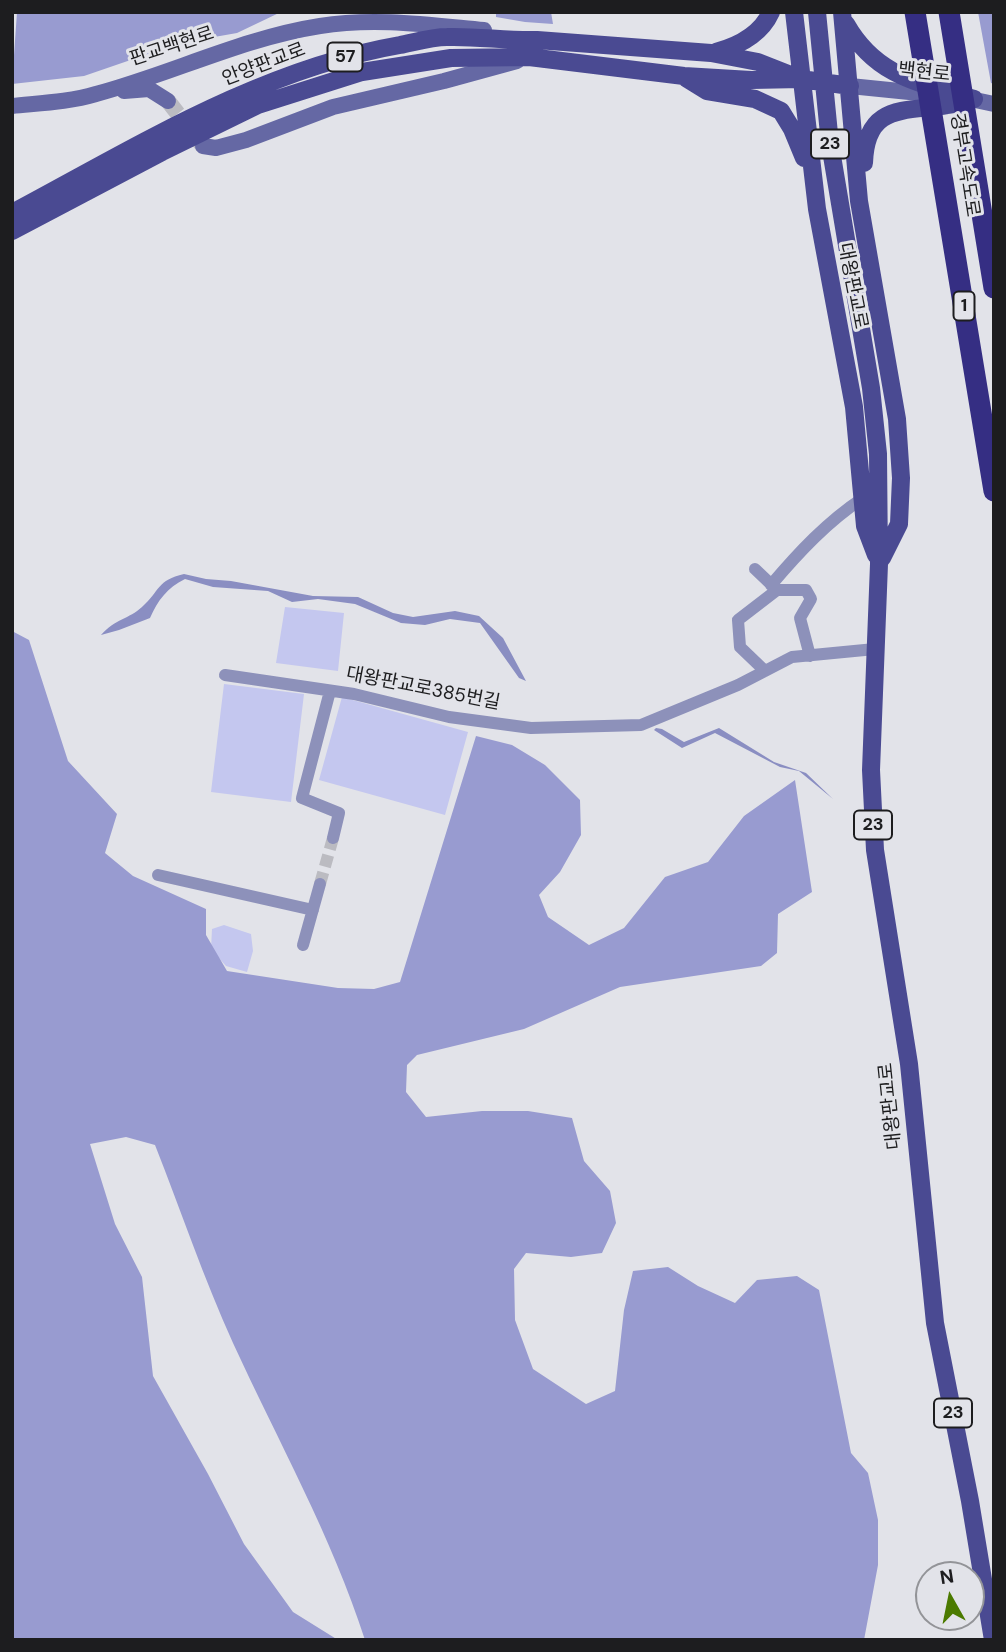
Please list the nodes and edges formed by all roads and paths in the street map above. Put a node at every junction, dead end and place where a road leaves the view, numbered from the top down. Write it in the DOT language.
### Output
graph roads {
  1 [pos="771,12"];
  2 [pos="794,12"];
  3 [pos="817,12"];
  4 [pos="915,12"];
  5 [pos="949,12"];
  6 [pos="843,16"];
  7 [pos="509,41"];
  8 [pos="711,53"];
  9 [pos="529,57"];
  10 [pos="171,69"];
  11 [pos="684,76"];
  12 [pos="801,79"];
  13 [pos="850,86"];
  14 [pos="98,94"];
  15 [pos="974,99"];
  16 [pos="994,104"];
  17 [pos="12,106"];
  18 [pos="203,146"];
  19 [pos="859,201"];
  20 [pos="817,209"];
  21 [pos="12,213"];
  22 [pos="12,231"];
  23 [pos="994,288"];
  24 [pos="994,491"];
  25 [pos="863,498"];
  26 [pos="879,564"];
  27 [pos="755,569"];
  28 [pos="774,588"];
  29 [pos="875,649"];
  30 [pos="810,656"];
  31 [pos="765,671"];
  32 [pos="225,675"];
  33 [pos="330,691"];
  34 [pos="332,838"];
  35 [pos="158,875"];
  36 [pos="320,884"];
  37 [pos="313,910"];
  38 [pos="303,945"];
  39 [pos="993,1640"];
  1 -- 8 [label="main road, 57"];
  2 -- 12 [label="main road, 대왕판교로"];
  3 -- 26 [label="main road, 대왕판교로 / 23"];
  4 -- 24 [label="highway, 경부고속도로 / 1"];
  5 -- 23 [label="highway, 경부고속도로 / 1"];
  6 -- 13 [label="main road, 대왕판교로"];
  6 -- 15 [label="main road"];
  7 -- 8 [label="main road, 안양판교로 / 57"];
  7 -- 10 [label="street, 판교백현로"];
  7 -- 21 [label="main road, 안양판교로 / 57"];
  8 -- 12 [label="main road, 안양판교로 / 57"];
  9 -- 11 [label="main road, 안양판교로 / 57"];
  9 -- 18 [label="street"];
  9 -- 22 [label="main road, 안양판교로 / 57"];
  10 -- 14 [label="street, 판교백현로"];
  10 -- 14 [label="street"];
  11 -- 12 [label="main road, 안양판교로 / 57"];
  11 -- 20 [label="main road"];
  12 -- 13 [label="main road, 안양판교로 / 57"];
  12 -- 20 [label="main road, 대왕판교로 / 23"];
  13 -- 15 [label="street, 백현로"];
  13 -- 19 [label="main road, 대왕판교로"];
  14 -- 17 [label="street, 판교백현로"];
  15 -- 16 [label="street, 백현로"];
  15 -- 19 [label="main road"];
  19 -- 26 [label="main road, 대왕판교로"];
  20 -- 25 [label="main road, 대왕판교로"];
  25 -- 26 [label="main road, 대왕판교로"];
  25 -- 28 [label="street"];
  26 -- 29 [label="main road, 대왕판교로 / 23"];
  27 -- 28 [label="street"];
  28 -- 30 [label="street"];
  28 -- 31 [label="street"];
  29 -- 30 [label="street, 대왕판교로385번길"];
  29 -- 39 [label="main road, 대왕판교로 / 23"];
  30 -- 31 [label="street, 대왕판교로385번길"];
  31 -- 33 [label="street, 대왕판교로385번길"];
  32 -- 33 [label="street, 대왕판교로385번길"];
  33 -- 34 [label="street"];
  35 -- 37 [label="street"];
  36 -- 37 [label="street"];
  37 -- 38 [label="street"];
}
